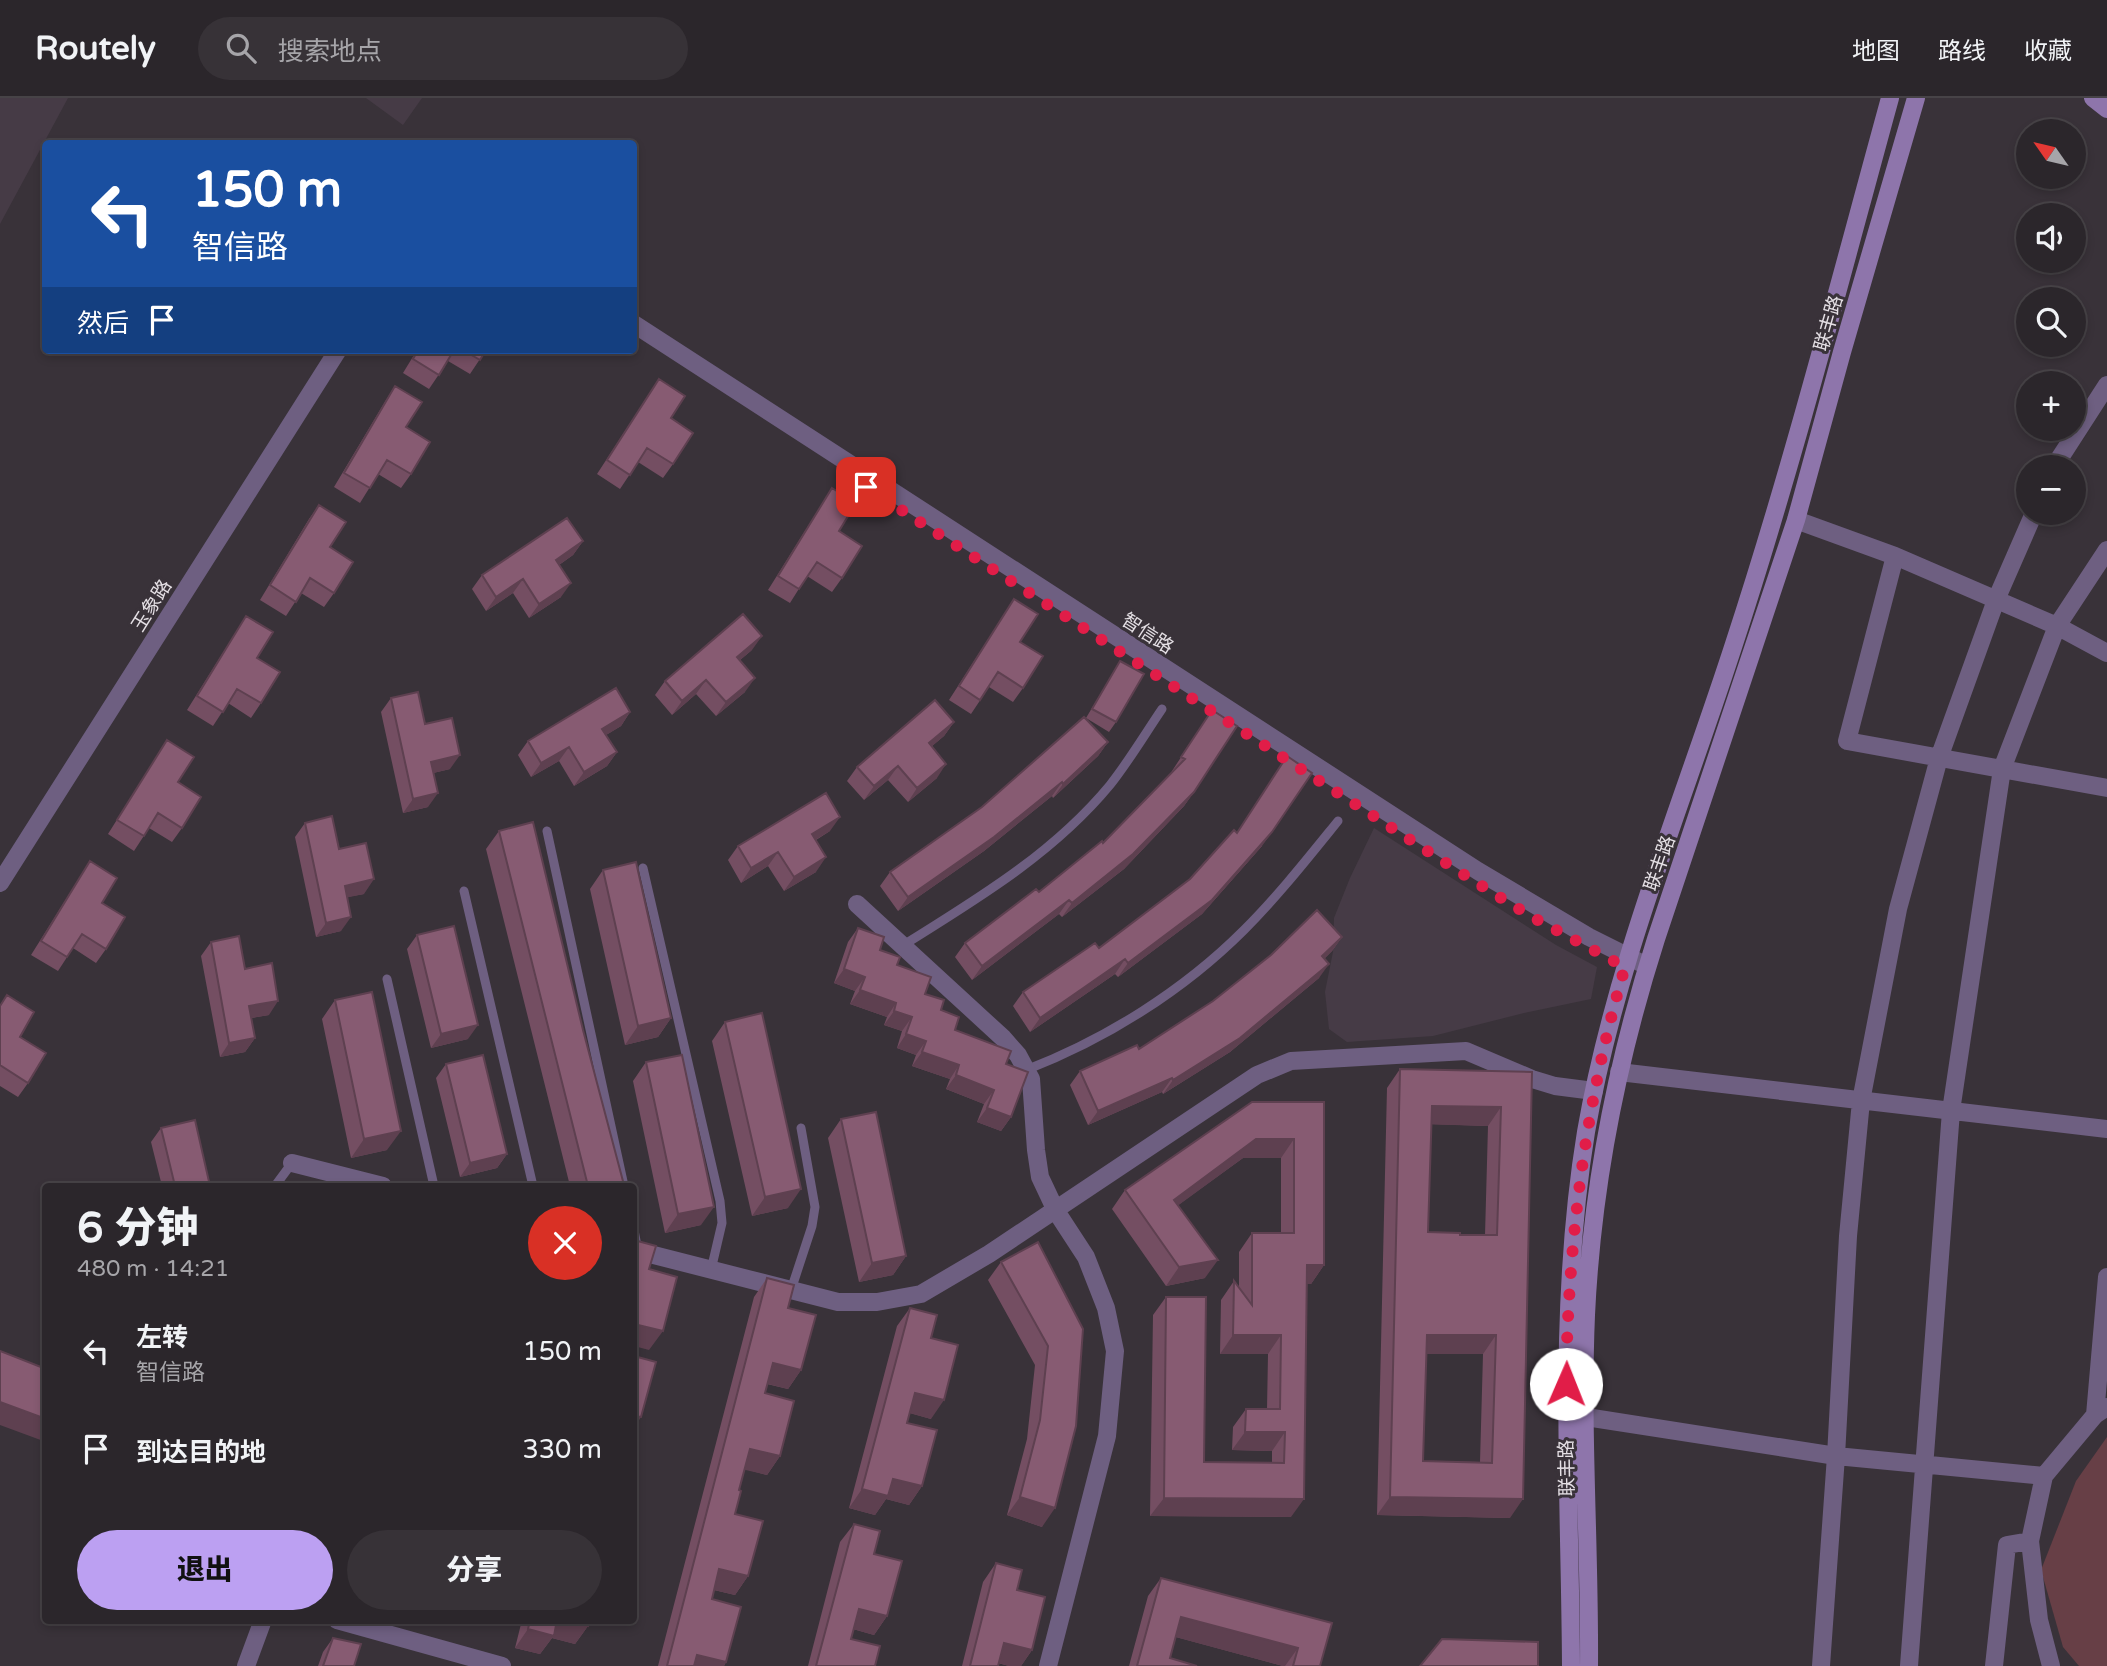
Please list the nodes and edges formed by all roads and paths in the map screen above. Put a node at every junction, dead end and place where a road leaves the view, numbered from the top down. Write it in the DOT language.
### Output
graph roads {
  1 [pos="1890,98"];
  2 [pos="2092,98"];
  3 [pos="1916,102"];
  4 [pos="2107,109"];
  5 [pos="637,326"];
  6 [pos="637,338"];
  7 [pos="323,354"];
  8 [pos="335,354"];
  9 [pos="2107,385"];
  10 [pos="2062,455"];
  11 [pos="1796,520"];
  12 [pos="2029,525"];
  13 [pos="2107,550"];
  14 [pos="1895,556"];
  15 [pos="1996,600"];
  16 [pos="2057,626"];
  17 [pos="2107,653"];
  18 [pos="1162,709"];
  19 [pos="1939,758"];
  20 [pos="2002,769"];
  21 [pos="2107,788"];
  22 [pos="1338,821"];
  23 [pos="547,831"];
  24 [pos="0,863"];
  25 [pos="643,868"];
  26 [pos="0,883"];
  27 [pos="464,891"];
  28 [pos="857,904"];
  29 [pos="902,946"];
  30 [pos="1627,962"];
  31 [pos="1645,971"];
  32 [pos="387,979"];
  33 [pos="1026,1070"];
  34 [pos="1619,1072"];
  35 [pos="1594,1091"];
  36 [pos="1861,1101"];
  37 [pos="1951,1111"];
  38 [pos="801,1128"];
  39 [pos="2107,1129"];
  40 [pos="292,1163"];
  41 [pos="277,1183"];
  42 [pos="371,1183"];
  43 [pos="433,1183"];
  44 [pos="532,1183"];
  45 [pos="623,1183"];
  46 [pos="1056,1211"];
  47 [pos="637,1250"];
  48 [pos="711,1270"];
  49 [pos="2107,1277"];
  50 [pos="791,1290"];
  51 [pos="2101,1411"];
  52 [pos="1586,1417"];
  53 [pos="1836,1456"];
  54 [pos="1926,1465"];
  55 [pos="2044,1476"];
  56 [pos="2030,1541"];
  57 [pos="262,1624"];
  58 [pos="351,1624"];
  59 [pos="246,1666"];
  60 [pos="502,1666"];
  61 [pos="1048,1666"];
  62 [pos="1571,1666"];
  63 [pos="1589,1666"];
  64 [pos="1821,1666"];
  65 [pos="1909,1666"];
  66 [pos="1994,1666"];
  67 [pos="2052,1666"];
  1 -- 30 [label="main road, 联丰路"];
  2 -- 4 [label="main road"];
  3 -- 11 [label="main road, 联丰路"];
  5 -- 30 [label="street, 智信路"];
  6 -- 30 [label="street, 智信路"];
  7 -- 24 [label="street, 玉象路"];
  8 -- 26 [label="street, 玉象路"];
  9 -- 10 [label="street"];
  11 -- 14 [label="street"];
  11 -- 31 [label="main road, 联丰路"];
  12 -- 15 [label="street"];
  13 -- 16 [label="street"];
  14 -- 15 [label="street"];
  14 -- 19 [label="street"];
  15 -- 16 [label="street"];
  15 -- 19 [label="street"];
  16 -- 17 [label="street"];
  16 -- 20 [label="street"];
  18 -- 29 [label="lane"];
  19 -- 20 [label="street"];
  19 -- 36 [label="street"];
  20 -- 21 [label="street"];
  20 -- 37 [label="street"];
  22 -- 33 [label="lane"];
  23 -- 45 [label="lane"];
  25 -- 48 [label="lane"];
  27 -- 44 [label="lane"];
  28 -- 29 [label="street"];
  29 -- 33 [label="street"];
  30 -- 31 [label="street, 智信路"];
  30 -- 35 [label="main road, 联丰路"];
  31 -- 34 [label="main road, 联丰路"];
  32 -- 43 [label="lane"];
  33 -- 46 [label="street"];
  34 -- 36 [label="street"];
  34 -- 52 [label="main road, 联丰路"];
  35 -- 46 [label="street"];
  35 -- 62 [label="main road, 联丰路"];
  36 -- 37 [label="street"];
  36 -- 53 [label="street"];
  37 -- 39 [label="street"];
  37 -- 54 [label="street"];
  38 -- 50 [label="lane"];
  40 -- 41 [label="lane"];
  40 -- 42 [label="street"];
  46 -- 50 [label="street"];
  46 -- 61 [label="street"];
  47 -- 48 [label="street"];
  48 -- 50 [label="street"];
  49 -- 51 [label="street"];
  51 -- 55 [label="street"];
  52 -- 53 [label="street"];
  52 -- 63 [label="main road, 联丰路"];
  53 -- 54 [label="street"];
  53 -- 64 [label="street"];
  54 -- 55 [label="street"];
  54 -- 65 [label="street"];
  55 -- 56 [label="street"];
  56 -- 66 [label="street"];
  56 -- 67 [label="street"];
  57 -- 59 [label="street"];
  58 -- 60 [label="street"];
}
